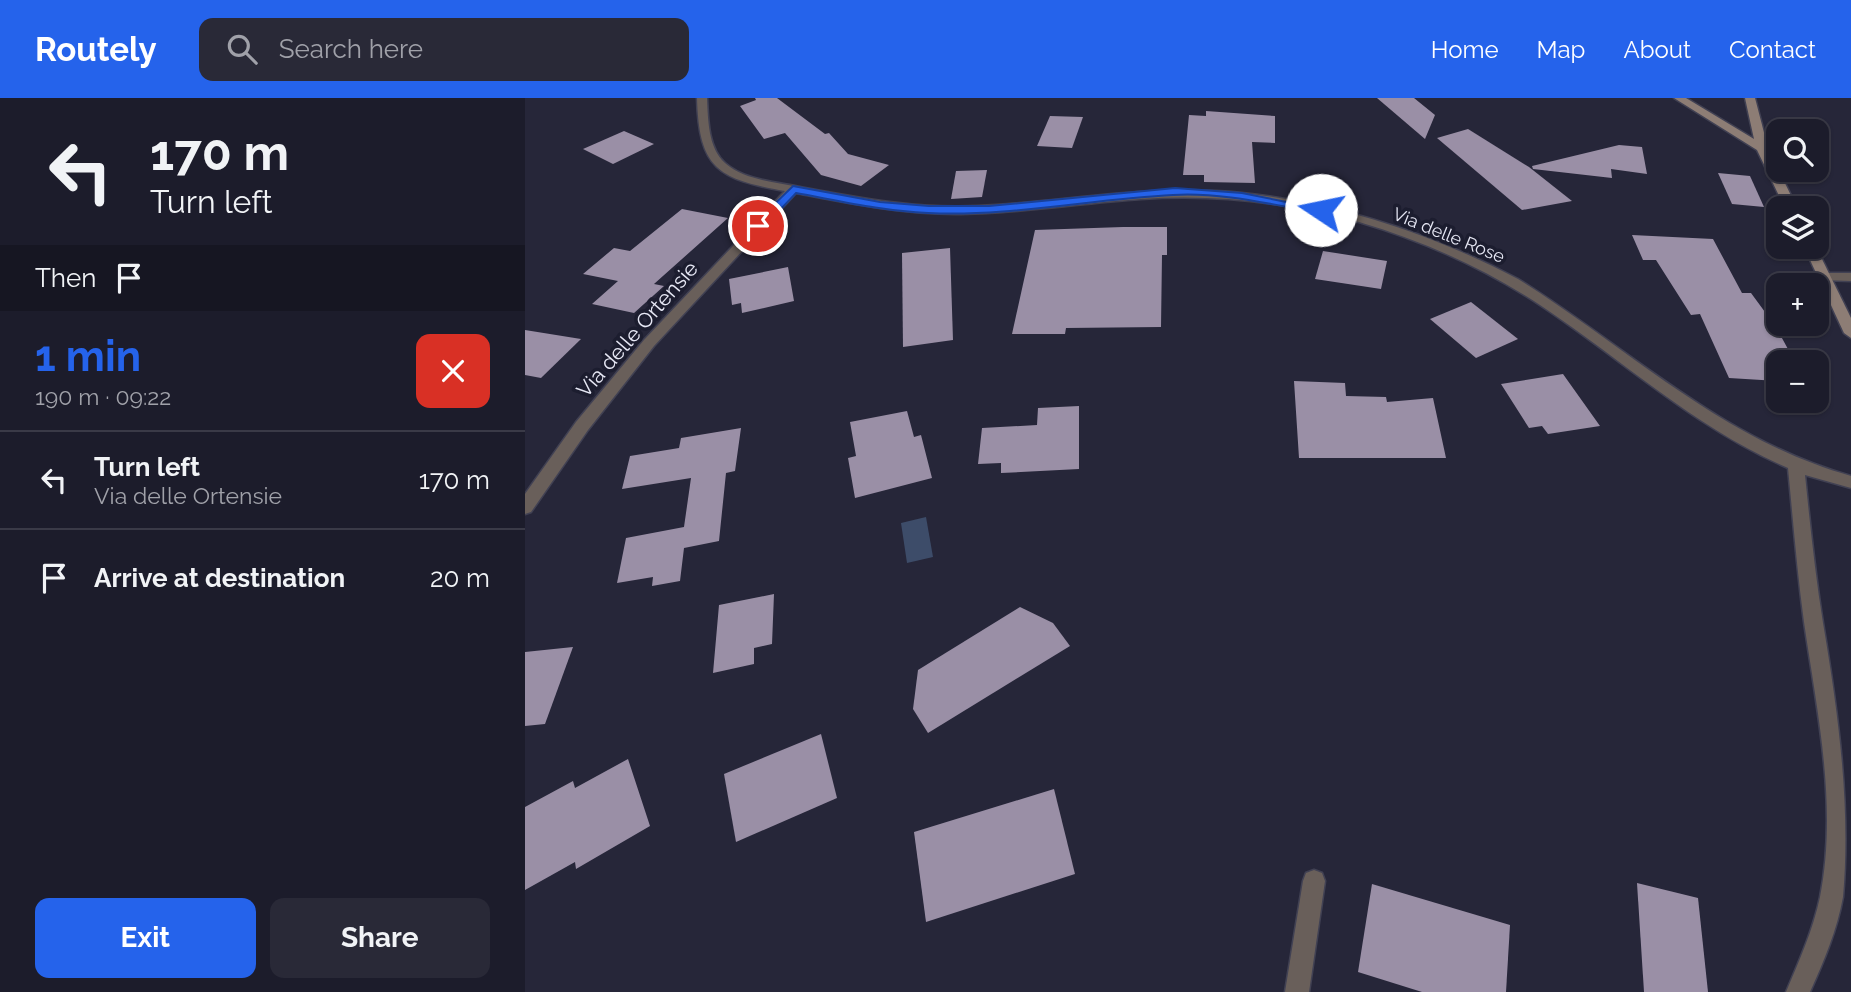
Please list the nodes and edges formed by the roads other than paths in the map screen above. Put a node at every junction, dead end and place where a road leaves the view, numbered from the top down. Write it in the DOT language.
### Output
graph roads {
  1 [pos="702,98"];
  2 [pos="1679,98"];
  3 [pos="1750,98"];
  4 [pos="1762,148"];
  5 [pos="793,189"];
  6 [pos="1785,196"];
  7 [pos="1829,277"];
  8 [pos="1851,277"];
  9 [pos="1829,284"];
  10 [pos="1851,333"];
  11 [pos="1796,465"];
  12 [pos="1851,482"];
  13 [pos="525,507"];
  14 [pos="1314,881"];
  15 [pos="1297,992"];
  16 [pos="1798,992"];
  1 -- 5 [label="street, Via delle Rose"];
  2 -- 4 [label="main road"];
  3 -- 4 [label="main road"];
  4 -- 6 [label="main road"];
  5 -- 11 [label="street, Via delle Rose"];
  5 -- 13 [label="street, Via delle Ortensie"];
  7 -- 8 [label="street"];
  9 -- 10 [label="main road"];
  11 -- 12 [label="street, Via delle Rose"];
  11 -- 16 [label="street"];
  14 -- 15 [label="street"];
}
